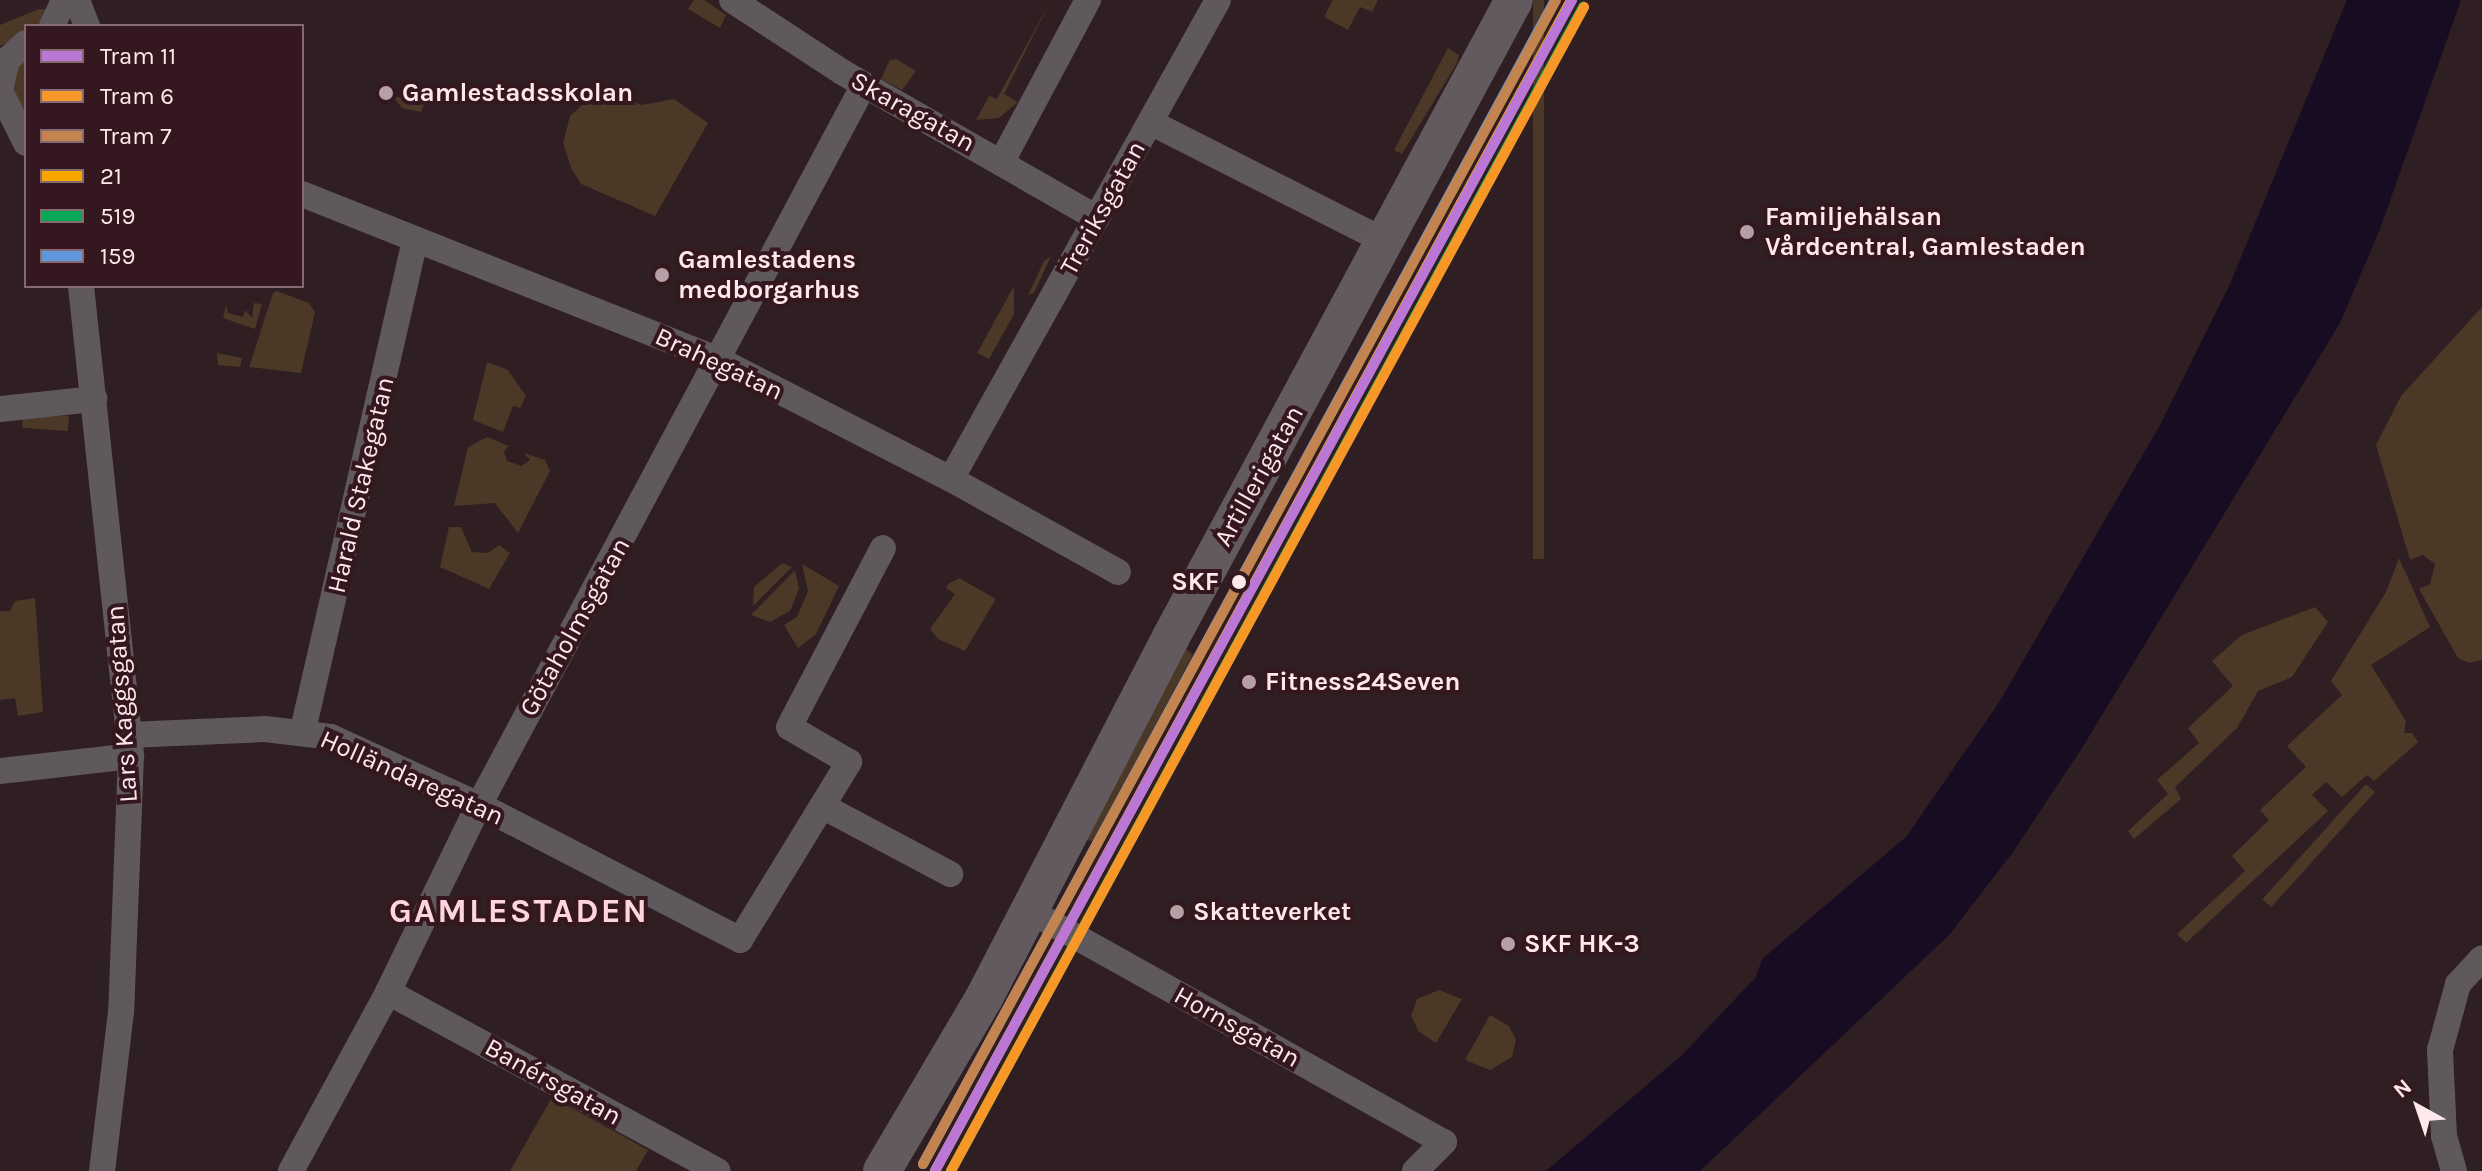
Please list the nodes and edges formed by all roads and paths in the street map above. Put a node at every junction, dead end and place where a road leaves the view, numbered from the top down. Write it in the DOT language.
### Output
graph roads {
  1 [pos="64,0"];
  2 [pos="77,0"];
  3 [pos="732,0"];
  4 [pos="1088,0"];
  5 [pos="1218,0"];
  6 [pos="1514,0"];
  7 [pos="53,24"];
  8 [pos="86,24"];
  9 [pos="11,55"];
  10 [pos="864,85"];
  11 [pos="1,94"];
  12 [pos="1150,122"];
  13 [pos="24,139"];
  14 [pos="1002,161"];
  15 [pos="304,195"];
  16 [pos="1097,218"];
  17 [pos="415,240"];
  18 [pos="1383,240"];
  19 [pos="81,288"];
  20 [pos="719,360"];
  21 [pos="94,399"];
  22 [pos="0,409"];
  23 [pos="951,479"];
  24 [pos="883,548"];
  25 [pos="1118,572"];
  26 [pos="303,730"];
  27 [pos="130,746"];
  28 [pos="0,771"];
  29 [pos="479,805"];
  30 [pos="824,807"];
  31 [pos="950,874"];
  32 [pos="1030,911"];
  33 [pos="2482,958"];
  34 [pos="388,992"];
  35 [pos="985,996"];
  36 [pos="926,1099"];
  37 [pos="102,1171"];
  38 [pos="291,1171"];
  39 [pos="718,1171"];
  40 [pos="882,1171"];
  41 [pos="896,1171"];
  42 [pos="910,1171"];
  43 [pos="1415,1171"];
  44 [pos="2454,1171"];
  1 -- 7 [label="street"];
  2 -- 8 [label="street"];
  3 -- 10 [label="street, Skaragatan"];
  4 -- 14 [label="street"];
  5 -- 12 [label="street"];
  6 -- 18 [label="main road, Artillerigatan"];
  9 -- 11 [label="street"];
  10 -- 14 [label="street, Skaragatan"];
  10 -- 20 [label="street, Götaholmsgatan"];
  11 -- 13 [label="street"];
  12 -- 16 [label="street, Treriksgatan"];
  12 -- 18 [label="street, Treriksgatan"];
  14 -- 16 [label="street, Skaragatan"];
  15 -- 17 [label="street, Brahegatan"];
  16 -- 23 [label="street, Treriksgatan"];
  17 -- 20 [label="street, Brahegatan"];
  17 -- 26 [label="street, Harald Stakegatan"];
  18 -- 32 [label="main road, Artillerigatan"];
  19 -- 21 [label="street, Lars Kaggsgatan"];
  20 -- 23 [label="street, Brahegatan"];
  20 -- 29 [label="street, Götaholmsgatan"];
  21 -- 22 [label="street"];
  21 -- 27 [label="street, Lars Kaggsgatan"];
  23 -- 25 [label="street, Brahegatan"];
  24 -- 30 [label="street"];
  26 -- 27 [label="street, Holländaregatan"];
  26 -- 29 [label="street, Holländaregatan"];
  27 -- 28 [label="street, Holländaregatan"];
  27 -- 37 [label="street, Lars Kaggsgatan"];
  29 -- 30 [label="street, Holländaregatan"];
  29 -- 34 [label="street, Götaholmsgatan"];
  30 -- 31 [label="street"];
  32 -- 35 [label="main road, Artillerigatan"];
  32 -- 43 [label="street, Hornsgatan"];
  33 -- 44 [label="street"];
  34 -- 38 [label="street, Götaholmsgatan"];
  34 -- 39 [label="street, Banérsgatan"];
  35 -- 36 [label="main road, Artillerigatan"];
  35 -- 42 [label="main road, Artillerigatan"];
  36 -- 40 [label="main road, Artillerigatan"];
  36 -- 41 [label="street, Artillerigatan"];
}
